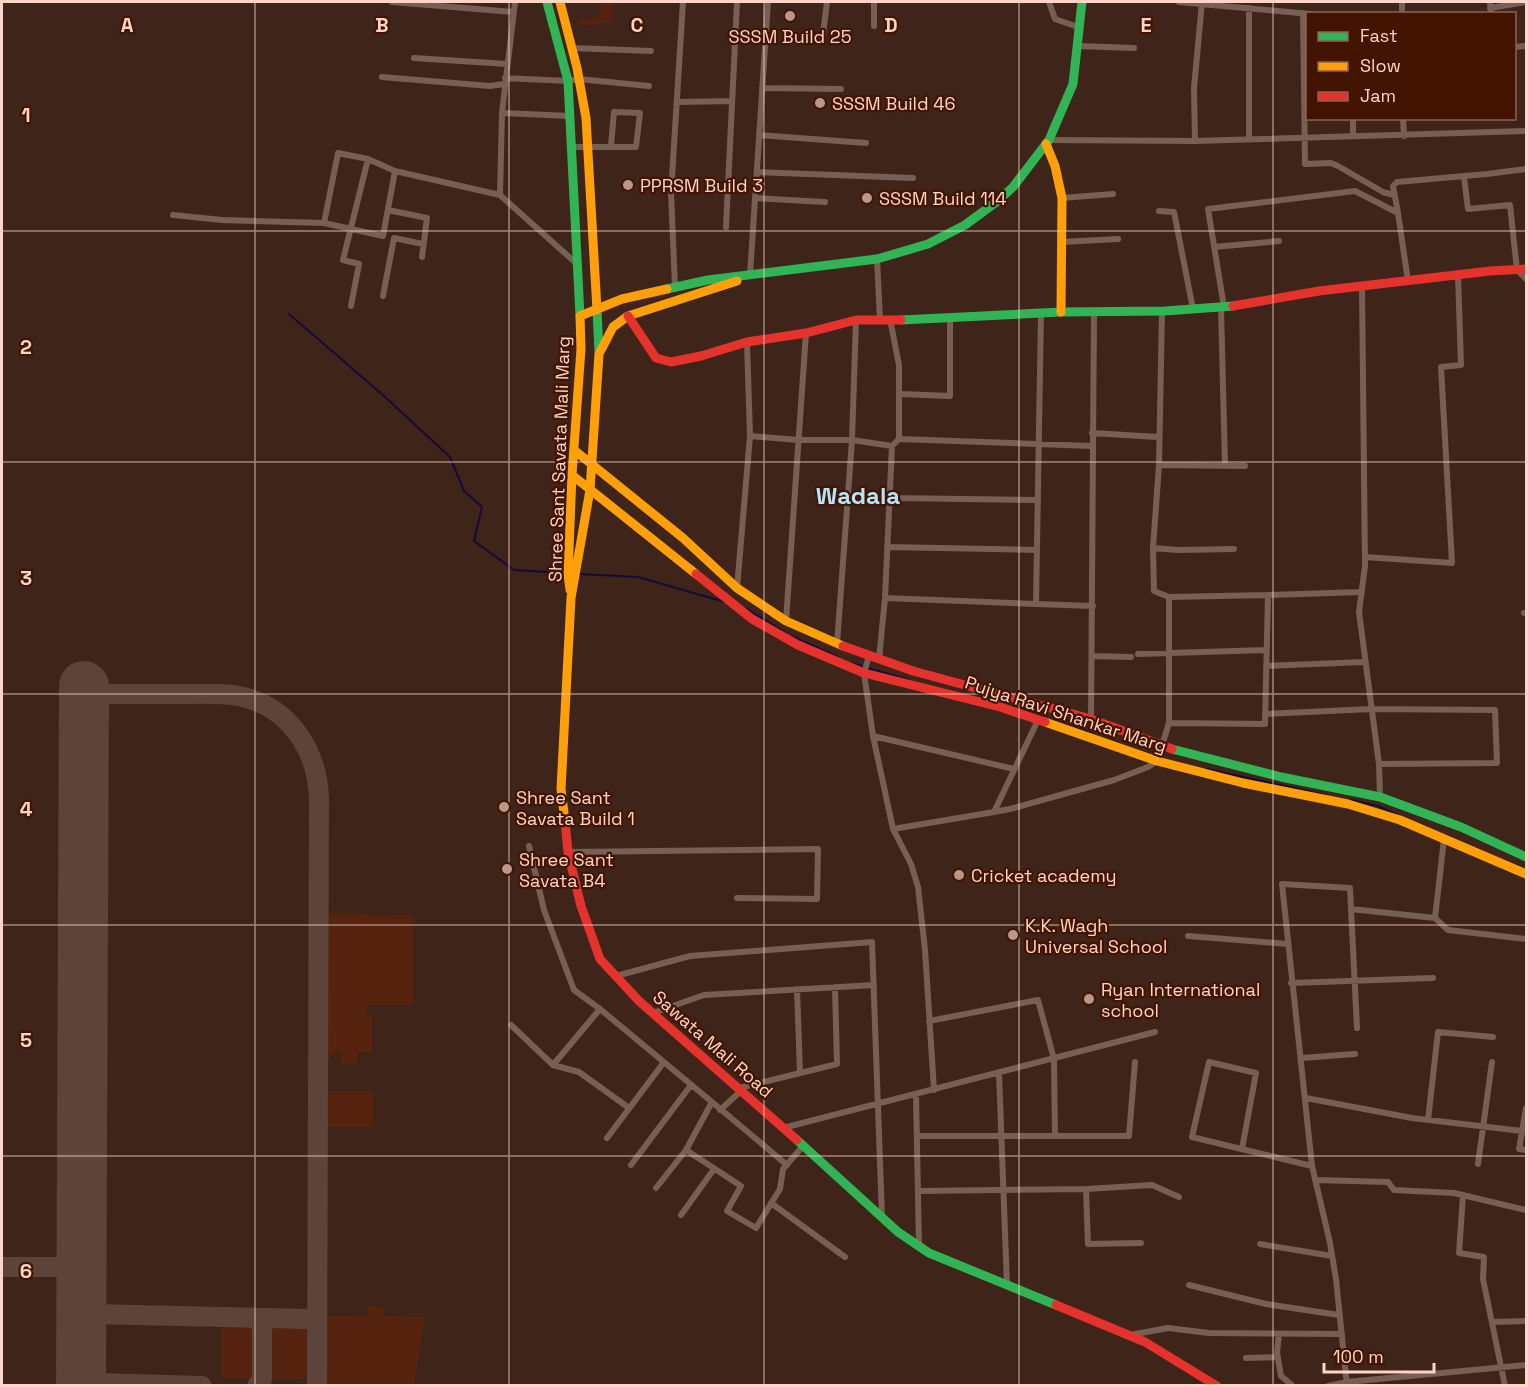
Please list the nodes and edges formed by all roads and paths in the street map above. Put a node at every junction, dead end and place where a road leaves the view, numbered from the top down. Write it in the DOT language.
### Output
graph roads {
  1 [pos="392,2"];
  2 [pos="515,2"];
  3 [pos="547,2"];
  4 [pos="560,2"];
  5 [pos="683,2"];
  6 [pos="737,2"];
  7 [pos="768,2"];
  8 [pos="827,2"];
  9 [pos="874,2"];
  10 [pos="1049,2"];
  11 [pos="1076,2"];
  12 [pos="1082,2"];
  13 [pos="1179,2"];
  14 [pos="1527,2"];
  15 [pos="1201,3"];
  16 [pos="1249,8"];
  17 [pos="1490,8"];
  18 [pos="513,12"];
  19 [pos="1306,13"];
  20 [pos="874,26"];
  21 [pos="1078,27"];
  22 [pos="822,42"];
  23 [pos="1077,46"];
  24 [pos="572,48"];
  25 [pos="1134,48"];
  26 [pos="651,51"];
  27 [pos="414,58"];
  28 [pos="507,64"];
  29 [pos="382,77"];
  30 [pos="579,79"];
  31 [pos="505,81"];
  32 [pos="568,81"];
  33 [pos="649,86"];
  34 [pos="762,88"];
  35 [pos="841,89"];
  36 [pos="732,101"];
  37 [pos="677,102"];
  38 [pos="502,113"];
  39 [pos="570,116"];
  40 [pos="1353,120"];
  41 [pos="1403,120"];
  42 [pos="1527,131"];
  43 [pos="759,135"];
  44 [pos="1353,136"];
  45 [pos="1404,136"];
  46 [pos="1303,137"];
  47 [pos="1249,139"];
  48 [pos="1195,141"];
  49 [pos="1047,142"];
  50 [pos="866,143"];
  51 [pos="586,146"];
  52 [pos="611,146"];
  53 [pos="572,147"];
  54 [pos="368,159"];
  55 [pos="1527,169"];
  56 [pos="395,171"];
  57 [pos="757,172"];
  58 [pos="913,177"];
  59 [pos="1464,177"];
  60 [pos="1113,194"];
  61 [pos="500,195"];
  62 [pos="1394,195"];
  63 [pos="755,198"];
  64 [pos="1062,198"];
  65 [pos="825,202"];
  66 [pos="388,210"];
  67 [pos="1159,211"];
  68 [pos="1398,213"];
  69 [pos="173,214"];
  70 [pos="324,223"];
  71 [pos="726,227"];
  72 [pos="352,229"];
  73 [pos="1118,238"];
  74 [pos="1279,241"];
  75 [pos="1061,242"];
  76 [pos="423,244"];
  77 [pos="1214,247"];
  78 [pos="422,257"];
  79 [pos="877,259"];
  80 [pos="577,264"];
  81 [pos="1522,269"];
  82 [pos="1458,275"];
  83 [pos="750,276"];
  84 [pos="1527,279"];
  85 [pos="1408,281"];
  86 [pos="675,286"];
  87 [pos="1362,286"];
  88 [pos="382,296"];
  89 [pos="351,306"];
  90 [pos="1222,308"];
  91 [pos="1193,309"];
  92 [pos="597,310"];
  93 [pos="1162,311"];
  94 [pos="1061,312"];
  95 [pos="1094,312"];
  96 [pos="1041,313"];
  97 [pos="580,316"];
  98 [pos="628,316"];
  99 [pos="950,318"];
  100 [pos="880,319"];
  101 [pos="890,319"];
  102 [pos="856,320"];
  103 [pos="806,333"];
  104 [pos="747,342"];
  105 [pos="599,354"];
  106 [pos="900,394"];
  107 [pos="1092,433"];
  108 [pos="750,436"];
  109 [pos="1158,437"];
  110 [pos="899,439"];
  111 [pos="798,440"];
  112 [pos="852,440"];
  113 [pos="1039,445"];
  114 [pos="892,446"];
  115 [pos="1092,446"];
  116 [pos="574,450"];
  117 [pos="1159,465"];
  118 [pos="1225,465"];
  119 [pos="593,466"];
  120 [pos="1245,466"];
  121 [pos="572,476"];
  122 [pos="590,490"];
  123 [pos="891,498"];
  124 [pos="1038,500"];
  125 [pos="887,547"];
  126 [pos="1153,548"];
  127 [pos="1234,549"];
  128 [pos="1037,550"];
  129 [pos="1365,556"];
  130 [pos="737,588"];
  131 [pos="1362,591"];
  132 [pos="1268,595"];
  133 [pos="1169,597"];
  134 [pos="571,598"];
  135 [pos="885,598"];
  136 [pos="1036,604"];
  137 [pos="1093,606"];
  138 [pos="786,621"];
  139 [pos="837,644"];
  140 [pos="1266,650"];
  141 [pos="1169,652"];
  142 [pos="1092,656"];
  143 [pos="874,658"];
  144 [pos="1364,662"];
  145 [pos="1266,666"];
  146 [pos="864,673"];
  147 [pos="1371,709"];
  148 [pos="1265,714"];
  149 [pos="1091,719"];
  150 [pos="1038,720"];
  151 [pos="1168,723"];
  152 [pos="873,736"];
  153 [pos="1162,746"];
  154 [pos="1157,761"];
  155 [pos="1379,764"];
  156 [pos="1014,769"];
  157 [pos="1380,797"];
  158 [pos="994,812"];
  159 [pos="893,829"];
  160 [pos="1444,839"];
  161 [pos="529,846"];
  162 [pos="568,852"];
  163 [pos="1527,857"];
  164 [pos="1527,874"];
  165 [pos="737,898"];
  166 [pos="1351,909"];
  167 [pos="1435,918"];
  168 [pos="1188,936"];
  169 [pos="1527,939"];
  170 [pos="1288,944"];
  171 [pos="616,976"];
  172 [pos="1433,978"];
  173 [pos="1354,981"];
  174 [pos="1291,983"];
  175 [pos="874,985"];
  176 [pos="835,987"];
  177 [pos="797,989"];
  178 [pos="600,1009"];
  179 [pos="652,1013"];
  180 [pos="929,1021"];
  181 [pos="511,1025"];
  182 [pos="1358,1028"];
  183 [pos="1155,1032"];
  184 [pos="1493,1037"];
  185 [pos="1355,1054"];
  186 [pos="1301,1058"];
  187 [pos="1054,1059"];
  188 [pos="664,1062"];
  189 [pos="1135,1062"];
  190 [pos="1492,1062"];
  191 [pos="553,1065"];
  192 [pos="800,1073"];
  193 [pos="999,1073"];
  194 [pos="691,1084"];
  195 [pos="740,1089"];
  196 [pos="934,1090"];
  197 [pos="916,1095"];
  198 [pos="1306,1098"];
  199 [pos="712,1102"];
  200 [pos="878,1105"];
  201 [pos="629,1108"];
  202 [pos="1527,1108"];
  203 [pos="720,1110"];
  204 [pos="1428,1120"];
  205 [pos="1482,1126"];
  206 [pos="783,1128"];
  207 [pos="1522,1131"];
  208 [pos="917,1136"];
  209 [pos="1002,1136"];
  210 [pos="1055,1136"];
  211 [pos="607,1138"];
  212 [pos="803,1146"];
  213 [pos="1242,1149"];
  214 [pos="686,1150"];
  215 [pos="1527,1150"];
  216 [pos="1478,1164"];
  217 [pos="631,1165"];
  218 [pos="787,1165"];
  219 [pos="1312,1166"];
  220 [pos="714,1169"];
  221 [pos="1315,1180"];
  222 [pos="656,1188"];
  223 [pos="1086,1189"];
  224 [pos="1004,1190"];
  225 [pos="919,1191"];
  226 [pos="1462,1195"];
  227 [pos="1179,1197"];
  228 [pos="771,1203"];
  229 [pos="1527,1210"];
  230 [pos="681,1215"];
  231 [pos="882,1217"];
  232 [pos="1141,1244"];
  233 [pos="1260,1244"];
  234 [pos="919,1246"];
  235 [pos="1332,1256"];
  236 [pos="845,1257"];
  237 [pos="1006,1285"];
  238 [pos="1189,1285"];
  239 [pos="1339,1315"];
  240 [pos="1527,1321"];
  241 [pos="1492,1323"];
  242 [pos="1279,1334"];
  243 [pos="1342,1334"];
  244 [pos="1128,1335"];
  245 [pos="1278,1357"];
  246 [pos="1246,1358"];
  247 [pos="1527,1365"];
  248 [pos="1502,1368"];
  249 [pos="1347,1384"];
  250 [pos="1217,1386"];
  251 [pos="1293,1386"];
  252 [pos="1328,1386"];
  253 [pos="1505,1386"];
  1 -- 18 [label="street"];
  2 -- 18 [label="street"];
  3 -- 32 [label="main road"];
  4 -- 24 [label="main road"];
  5 -- 37 [label="street"];
  6 -- 36 [label="street"];
  7 -- 34 [label="street"];
  8 -- 22 [label="street"];
  9 -- 20 [label="street"];
  10 -- 21 [label="street"];
  11 -- 21 [label="main road, Shree Sant Savata Mali Marg"];
  12 -- 21 [label="main road, Shree Sant Savata Mali Marg"];
  13 -- 15 [label="street"];
  14 -- 17 [label="street"];
  15 -- 16 [label="street"];
  15 -- 48 [label="street"];
  16 -- 19 [label="street"];
  16 -- 47 [label="street"];
  18 -- 28 [label="street"];
  19 -- 46 [label="street"];
  21 -- 23 [label="main road, Shree Sant Savata Mali Marg"];
  23 -- 25 [label="street"];
  23 -- 49 [label="main road, Shree Sant Savata Mali Marg"];
  24 -- 26 [label="street"];
  24 -- 30 [label="main road"];
  27 -- 28 [label="street"];
  28 -- 31 [label="street"];
  29 -- 31 [label="street"];
  30 -- 32 [label="street"];
  30 -- 33 [label="street"];
  30 -- 51 [label="main road"];
  31 -- 32 [label="street"];
  31 -- 38 [label="street"];
  32 -- 39 [label="main road"];
  34 -- 35 [label="street"];
  34 -- 43 [label="street"];
  36 -- 37 [label="street"];
  36 -- 71 [label="street"];
  37 -- 86 [label="street"];
  38 -- 39 [label="street"];
  38 -- 61 [label="street"];
  39 -- 53 [label="main road"];
  40 -- 44 [label="street"];
  41 -- 45 [label="street"];
  42 -- 45 [label="street"];
  43 -- 50 [label="street"];
  43 -- 57 [label="street"];
  44 -- 45 [label="street"];
  44 -- 46 [label="street"];
  46 -- 47 [label="street"];
  46 -- 62 [label="street"];
  47 -- 48 [label="street"];
  48 -- 49 [label="street"];
  49 -- 64 [label="main road"];
  49 -- 79 [label="main road, Shree Sant Savata Mali Marg"];
  51 -- 52 [label="street"];
  51 -- 53 [label="street"];
  51 -- 92 [label="main road"];
  52 -- 52 [label="street"];
  53 -- 80 [label="main road"];
  54 -- 56 [label="street"];
  54 -- 70 [label="street"];
  54 -- 72 [label="street"];
  55 -- 59 [label="street"];
  56 -- 61 [label="street"];
  56 -- 66 [label="street"];
  57 -- 58 [label="street"];
  57 -- 63 [label="street"];
  59 -- 62 [label="street"];
  59 -- 81 [label="street"];
  60 -- 64 [label="street"];
  61 -- 80 [label="street"];
  62 -- 68 [label="street"];
  63 -- 65 [label="street"];
  63 -- 83 [label="street"];
  64 -- 75 [label="main road"];
  66 -- 72 [label="street"];
  66 -- 76 [label="street"];
  67 -- 91 [label="street"];
  68 -- 77 [label="street"];
  68 -- 85 [label="street"];
  69 -- 70 [label="street"];
  70 -- 72 [label="street"];
  72 -- 89 [label="street"];
  73 -- 75 [label="street"];
  74 -- 77 [label="street"];
  75 -- 94 [label="main road"];
  76 -- 78 [label="street"];
  76 -- 88 [label="street"];
  77 -- 90 [label="street"];
  79 -- 83 [label="main road, Shree Sant Savata Mali Marg"];
  79 -- 100 [label="street"];
  80 -- 97 [label="main road"];
  81 -- 82 [label="main road"];
  81 -- 84 [label="street"];
  82 -- 85 [label="main road"];
  82 -- 129 [label="street"];
  83 -- 86 [label="main road, Shree Sant Savata Mali Marg"];
  83 -- 98 [label="main road, Shree Sant Savata Mali Marg"];
  85 -- 87 [label="main road"];
  86 -- 92 [label="main road, Shree Sant Savata Mali Marg"];
  87 -- 90 [label="main road"];
  87 -- 129 [label="street"];
  90 -- 91 [label="main road"];
  90 -- 118 [label="street"];
  91 -- 93 [label="main road"];
  92 -- 97 [label="main road, Shree Sant Savata Mali Marg"];
  92 -- 105 [label="main road"];
  93 -- 95 [label="main road"];
  93 -- 109 [label="street"];
  94 -- 95 [label="main road"];
  94 -- 96 [label="main road"];
  95 -- 107 [label="street"];
  96 -- 99 [label="main road"];
  96 -- 113 [label="street"];
  97 -- 116 [label="main road, Shree Sant Savata Mali Marg"];
  98 -- 104 [label="main road"];
  98 -- 105 [label="main road, Shree Sant Savata Mali Marg"];
  99 -- 101 [label="main road"];
  99 -- 106 [label="street"];
  100 -- 101 [label="main road"];
  100 -- 102 [label="main road"];
  101 -- 106 [label="street"];
  102 -- 103 [label="main road"];
  102 -- 112 [label="street"];
  103 -- 104 [label="main road"];
  103 -- 111 [label="street"];
  104 -- 108 [label="street"];
  105 -- 119 [label="main road, Shree Sant Savata Mali Marg"];
  106 -- 110 [label="street"];
  107 -- 109 [label="street"];
  107 -- 115 [label="street"];
  108 -- 111 [label="street"];
  108 -- 130 [label="street"];
  109 -- 117 [label="street"];
  110 -- 113 [label="street"];
  110 -- 114 [label="street"];
  111 -- 112 [label="street"];
  111 -- 138 [label="street"];
  112 -- 114 [label="street"];
  112 -- 139 [label="street"];
  113 -- 115 [label="street"];
  113 -- 124 [label="street"];
  114 -- 123 [label="street"];
  115 -- 137 [label="street"];
  116 -- 119 [label="main road"];
  116 -- 121 [label="main road, Shree Sant Savata Mali Marg"];
  117 -- 118 [label="street"];
  117 -- 126 [label="street"];
  118 -- 120 [label="street"];
  119 -- 122 [label="main road, Shree Sant Savata Mali Marg"];
  119 -- 130 [label="main road"];
  121 -- 122 [label="main road, Pujya Ravi Shankar Marg"];
  121 -- 134 [label="main road, Shree Sant Savata Mali Marg"];
  122 -- 134 [label="main road, Sawata Mali Road"];
  122 -- 146 [label="main road, Pujya Ravi Shankar Marg"];
  123 -- 124 [label="street"];
  123 -- 125 [label="street"];
  124 -- 128 [label="street"];
  125 -- 128 [label="street"];
  125 -- 135 [label="street"];
  126 -- 127 [label="street"];
  126 -- 133 [label="street"];
  128 -- 136 [label="street"];
  129 -- 131 [label="street"];
  130 -- 138 [label="main road"];
  131 -- 132 [label="street"];
  131 -- 144 [label="street"];
  132 -- 133 [label="street"];
  132 -- 140 [label="street"];
  133 -- 141 [label="street"];
  134 -- 162 [label="main road, Sawata Mali Road"];
  135 -- 136 [label="street"];
  135 -- 143 [label="street"];
  136 -- 137 [label="street"];
  137 -- 142 [label="street"];
  138 -- 139 [label="main road"];
  139 -- 143 [label="main road"];
  140 -- 141 [label="street"];
  140 -- 145 [label="street"];
  141 -- 142 [label="street"];
  141 -- 151 [label="street"];
  142 -- 149 [label="street"];
  143 -- 146 [label="street"];
  143 -- 149 [label="main road"];
  144 -- 145 [label="street"];
  144 -- 147 [label="street"];
  145 -- 148 [label="street"];
  146 -- 150 [label="main road, Pujya Ravi Shankar Marg"];
  146 -- 152 [label="street"];
  147 -- 148 [label="street"];
  147 -- 155 [label="street"];
  147 -- 155 [label="street"];
  148 -- 151 [label="street"];
  149 -- 153 [label="main road"];
  150 -- 154 [label="main road, Pujya Ravi Shankar Marg"];
  150 -- 156 [label="street"];
  151 -- 153 [label="street"];
  152 -- 156 [label="street"];
  152 -- 159 [label="street"];
  153 -- 154 [label="street"];
  153 -- 157 [label="main road"];
  154 -- 158 [label="street"];
  154 -- 160 [label="main road, Pujya Ravi Shankar Marg"];
  155 -- 157 [label="street"];
  156 -- 158 [label="street"];
  157 -- 163 [label="main road"];
  158 -- 159 [label="street"];
  159 -- 180 [label="street"];
  160 -- 164 [label="main road, Pujya Ravi Shankar Marg"];
  160 -- 167 [label="street"];
  161 -- 178 [label="street"];
  162 -- 165 [label="street"];
  162 -- 171 [label="main road, Sawata Mali Road"];
  166 -- 167 [label="street"];
  166 -- 170 [label="street"];
  166 -- 173 [label="street"];
  167 -- 169 [label="street"];
  168 -- 170 [label="street"];
  170 -- 174 [label="street"];
  171 -- 175 [label="street"];
  171 -- 179 [label="main road, Sawata Mali Road"];
  172 -- 173 [label="street"];
  173 -- 174 [label="street"];
  173 -- 182 [label="street"];
  174 -- 186 [label="street"];
  175 -- 176 [label="street"];
  175 -- 200 [label="street"];
  176 -- 177 [label="street"];
  176 -- 192 [label="street"];
  177 -- 179 [label="street"];
  177 -- 192 [label="street"];
  178 -- 188 [label="street"];
  178 -- 191 [label="street"];
  179 -- 195 [label="main road, Sawata Mali Road"];
  180 -- 187 [label="street"];
  180 -- 196 [label="street"];
  181 -- 191 [label="street"];
  183 -- 187 [label="street"];
  184 -- 204 [label="street"];
  185 -- 186 [label="street"];
  186 -- 198 [label="street"];
  187 -- 193 [label="street"];
  187 -- 210 [label="street"];
  188 -- 194 [label="street"];
  188 -- 201 [label="street"];
  189 -- 210 [label="street"];
  190 -- 205 [label="street"];
  191 -- 201 [label="street"];
  192 -- 195 [label="street"];
  193 -- 196 [label="street"];
  193 -- 209 [label="street"];
  194 -- 199 [label="street"];
  194 -- 217 [label="street"];
  195 -- 203 [label="street"];
  195 -- 206 [label="main road, Sawata Mali Road"];
  196 -- 197 [label="street"];
  197 -- 200 [label="street"];
  197 -- 208 [label="street"];
  198 -- 204 [label="street"];
  198 -- 219 [label="street"];
  199 -- 203 [label="street"];
  199 -- 214 [label="street"];
  200 -- 206 [label="street"];
  200 -- 231 [label="street"];
  201 -- 211 [label="street"];
  202 -- 207 [label="street"];
  203 -- 218 [label="street"];
  204 -- 205 [label="street"];
  205 -- 207 [label="street"];
  205 -- 216 [label="street"];
  206 -- 212 [label="main road, Sawata Mali Road"];
  207 -- 215 [label="street"];
  208 -- 209 [label="street"];
  208 -- 225 [label="street"];
  209 -- 210 [label="street"];
  209 -- 224 [label="street"];
  212 -- 218 [label="street"];
  212 -- 231 [label="main road, Sawata Mali Road"];
  213 -- 213 [label="street"];
  213 -- 219 [label="street"];
  214 -- 220 [label="street"];
  214 -- 222 [label="street"];
  218 -- 228 [label="street"];
  219 -- 221 [label="street"];
  220 -- 228 [label="street"];
  220 -- 230 [label="street"];
  221 -- 226 [label="street"];
  221 -- 235 [label="street"];
  223 -- 224 [label="street"];
  223 -- 227 [label="street"];
  223 -- 232 [label="street"];
  224 -- 225 [label="street"];
  224 -- 237 [label="street"];
  225 -- 234 [label="street"];
  226 -- 229 [label="street"];
  226 -- 241 [label="street"];
  228 -- 236 [label="street"];
  231 -- 234 [label="main road, Sawata Mali Road"];
  233 -- 235 [label="street"];
  234 -- 237 [label="main road, Sawata Mali Road"];
  235 -- 239 [label="street"];
  237 -- 244 [label="main road, Sawata Mali Road"];
  238 -- 239 [label="street"];
  239 -- 243 [label="street"];
  240 -- 241 [label="street"];
  241 -- 248 [label="street"];
  242 -- 243 [label="street"];
  242 -- 244 [label="street"];
  242 -- 245 [label="street"];
  243 -- 249 [label="street"];
  244 -- 250 [label="main road, Sawata Mali Road"];
  245 -- 246 [label="street"];
  245 -- 251 [label="street"];
  247 -- 248 [label="street"];
  248 -- 249 [label="street"];
  248 -- 253 [label="street"];
  249 -- 252 [label="street"];
}
